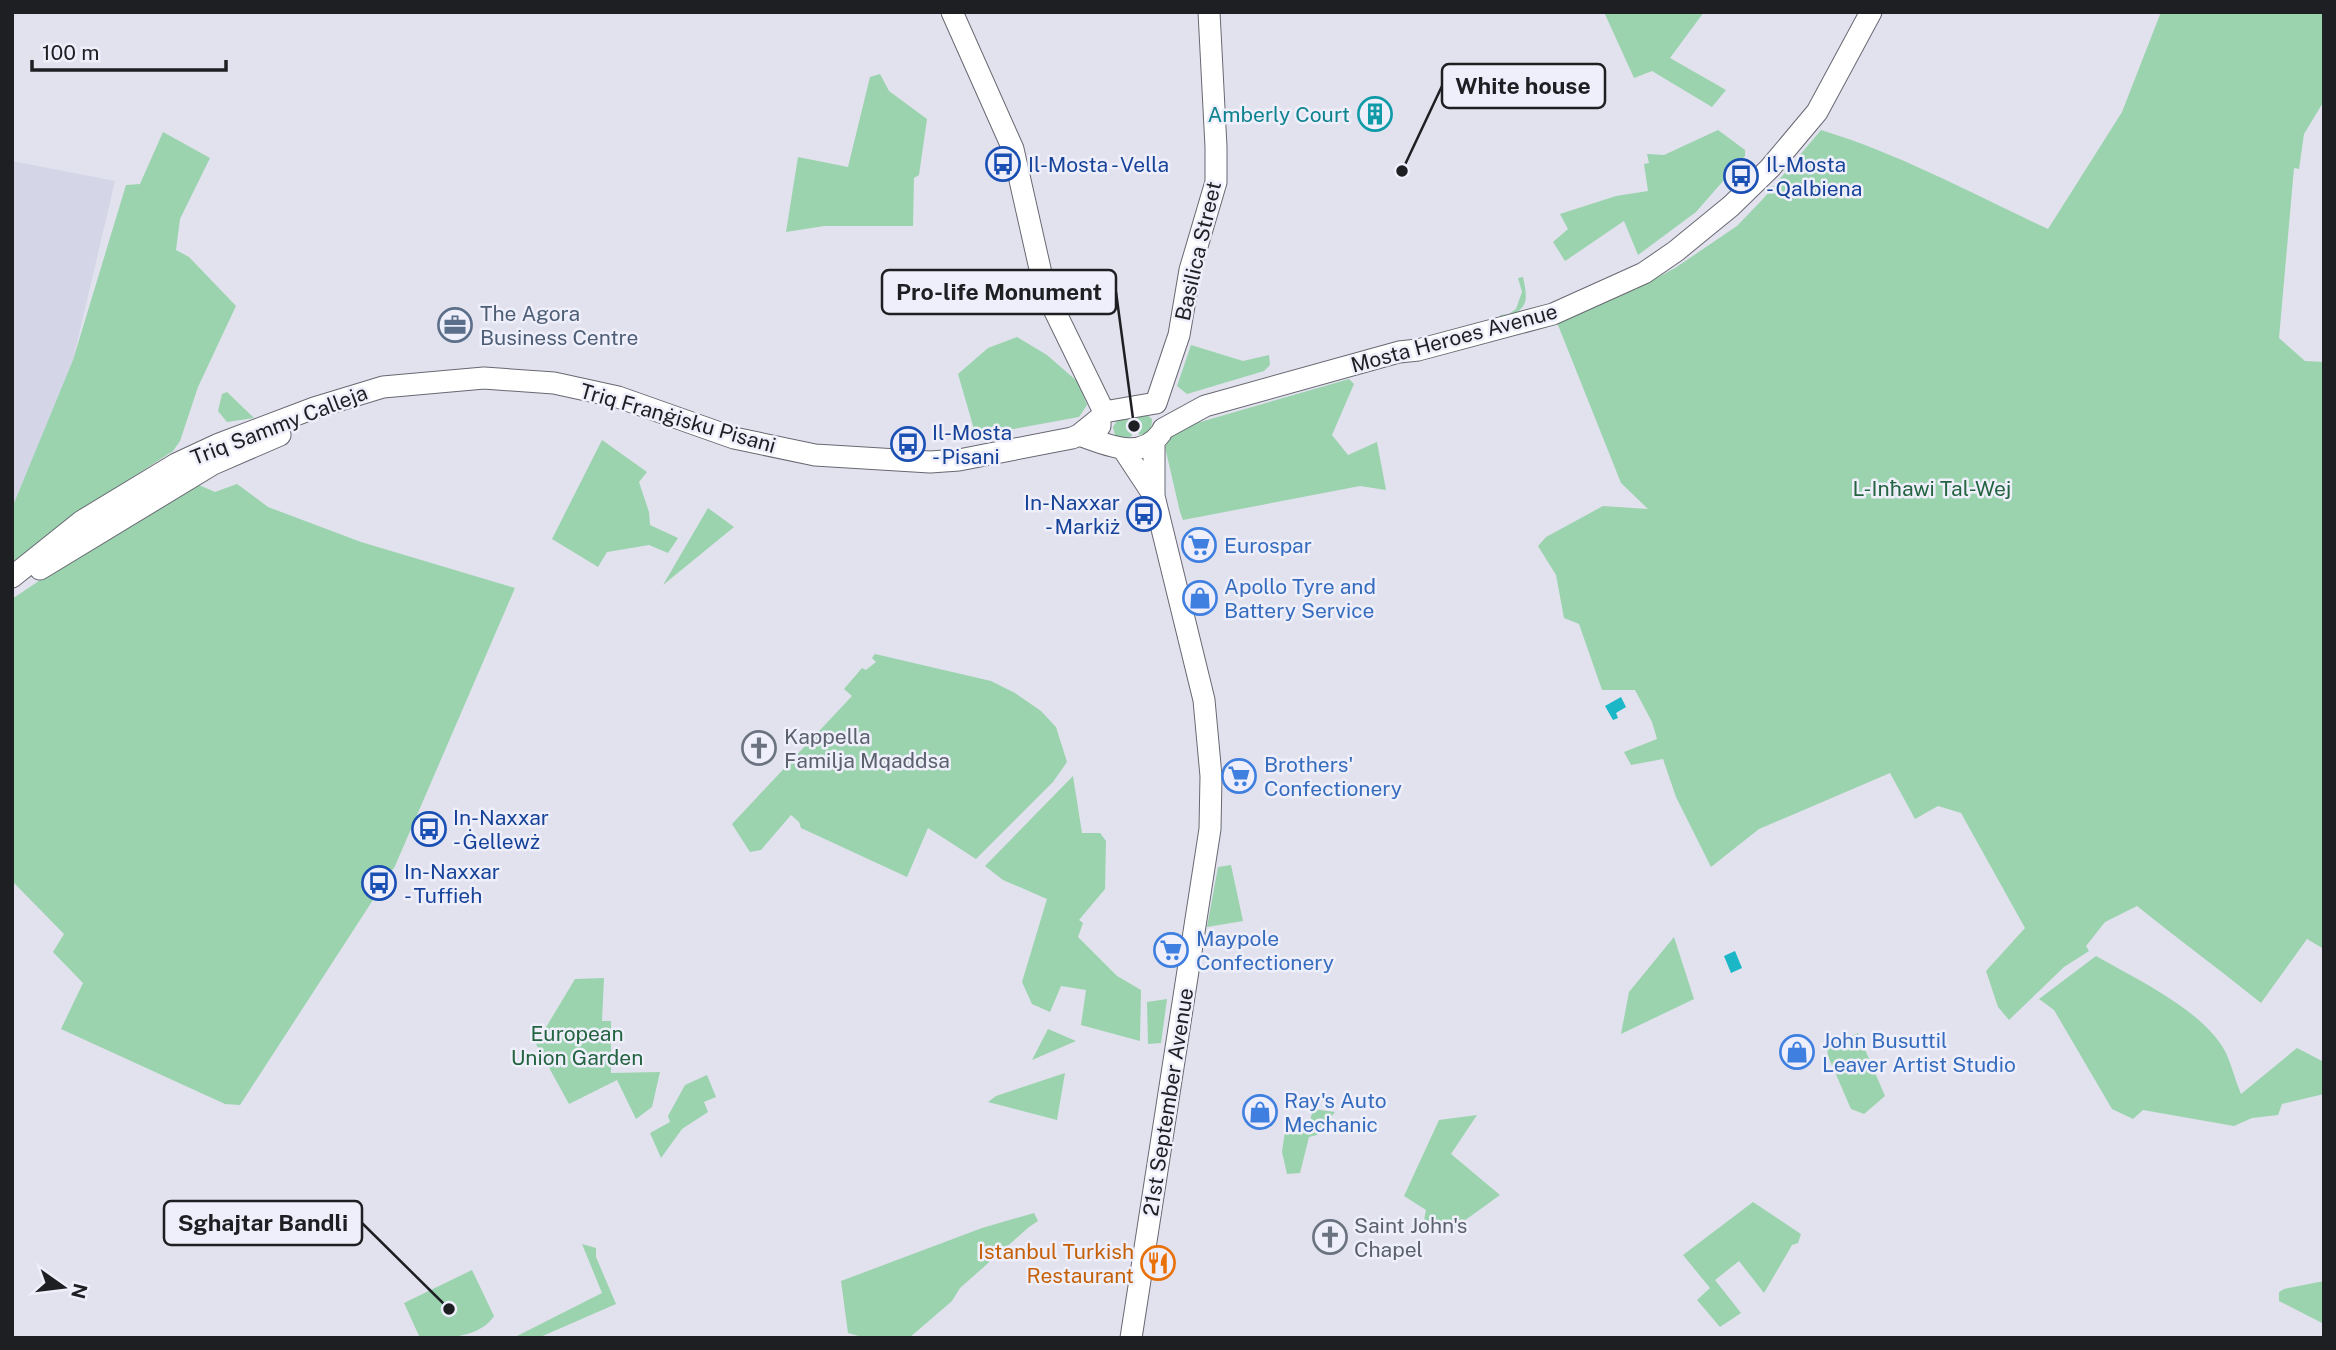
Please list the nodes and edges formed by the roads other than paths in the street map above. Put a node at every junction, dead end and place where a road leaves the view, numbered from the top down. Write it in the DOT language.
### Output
graph roads {
  1 [pos="952,12"];
  2 [pos="1209,12"];
  3 [pos="1871,12"];
  4 [pos="484,378"];
  5 [pos="413,384"];
  6 [pos="1158,405"];
  7 [pos="1205,406"];
  8 [pos="1102,415"];
  9 [pos="1079,435"];
  10 [pos="1159,436"];
  11 [pos="1115,447"];
  12 [pos="1153,496"];
  13 [pos="12,577"];
  14 [pos="12,586"];
  15 [pos="1131,1338"];
  1 -- 8 [label="street, 21st September Avenue"];
  2 -- 6 [label="street, Basilica Street"];
  3 -- 7 [label="street, Mosta Heroes Avenue"];
  4 -- 5 [label="street, Triq Sammy Calleja"];
  4 -- 9 [label="street, Triq Franġisku Pisani"];
  5 -- 13 [label="street, Triq Sammy Calleja"];
  5 -- 14 [label="street, Triq Sammy Calleja"];
  6 -- 7 [label="street, Mosta Heroes Avenue"];
  6 -- 8 [label="street, Mosta Heroes Avenue"];
  6 -- 10 [label="street, 21st September Avenue"];
  7 -- 10 [label="street, Mosta Heroes Avenue"];
  8 -- 9 [label="street, Triq Franġisku Pisani"];
  8 -- 11 [label="street, 21st September Avenue"];
  9 -- 11 [label="street, Triq Franġisku Pisani"];
  10 -- 11 [label="street, Mosta Heroes Avenue"];
  10 -- 12 [label="street, 21st September Avenue"];
  11 -- 12 [label="street, 21st September Avenue"];
  12 -- 15 [label="street, 21st September Avenue"];
}
